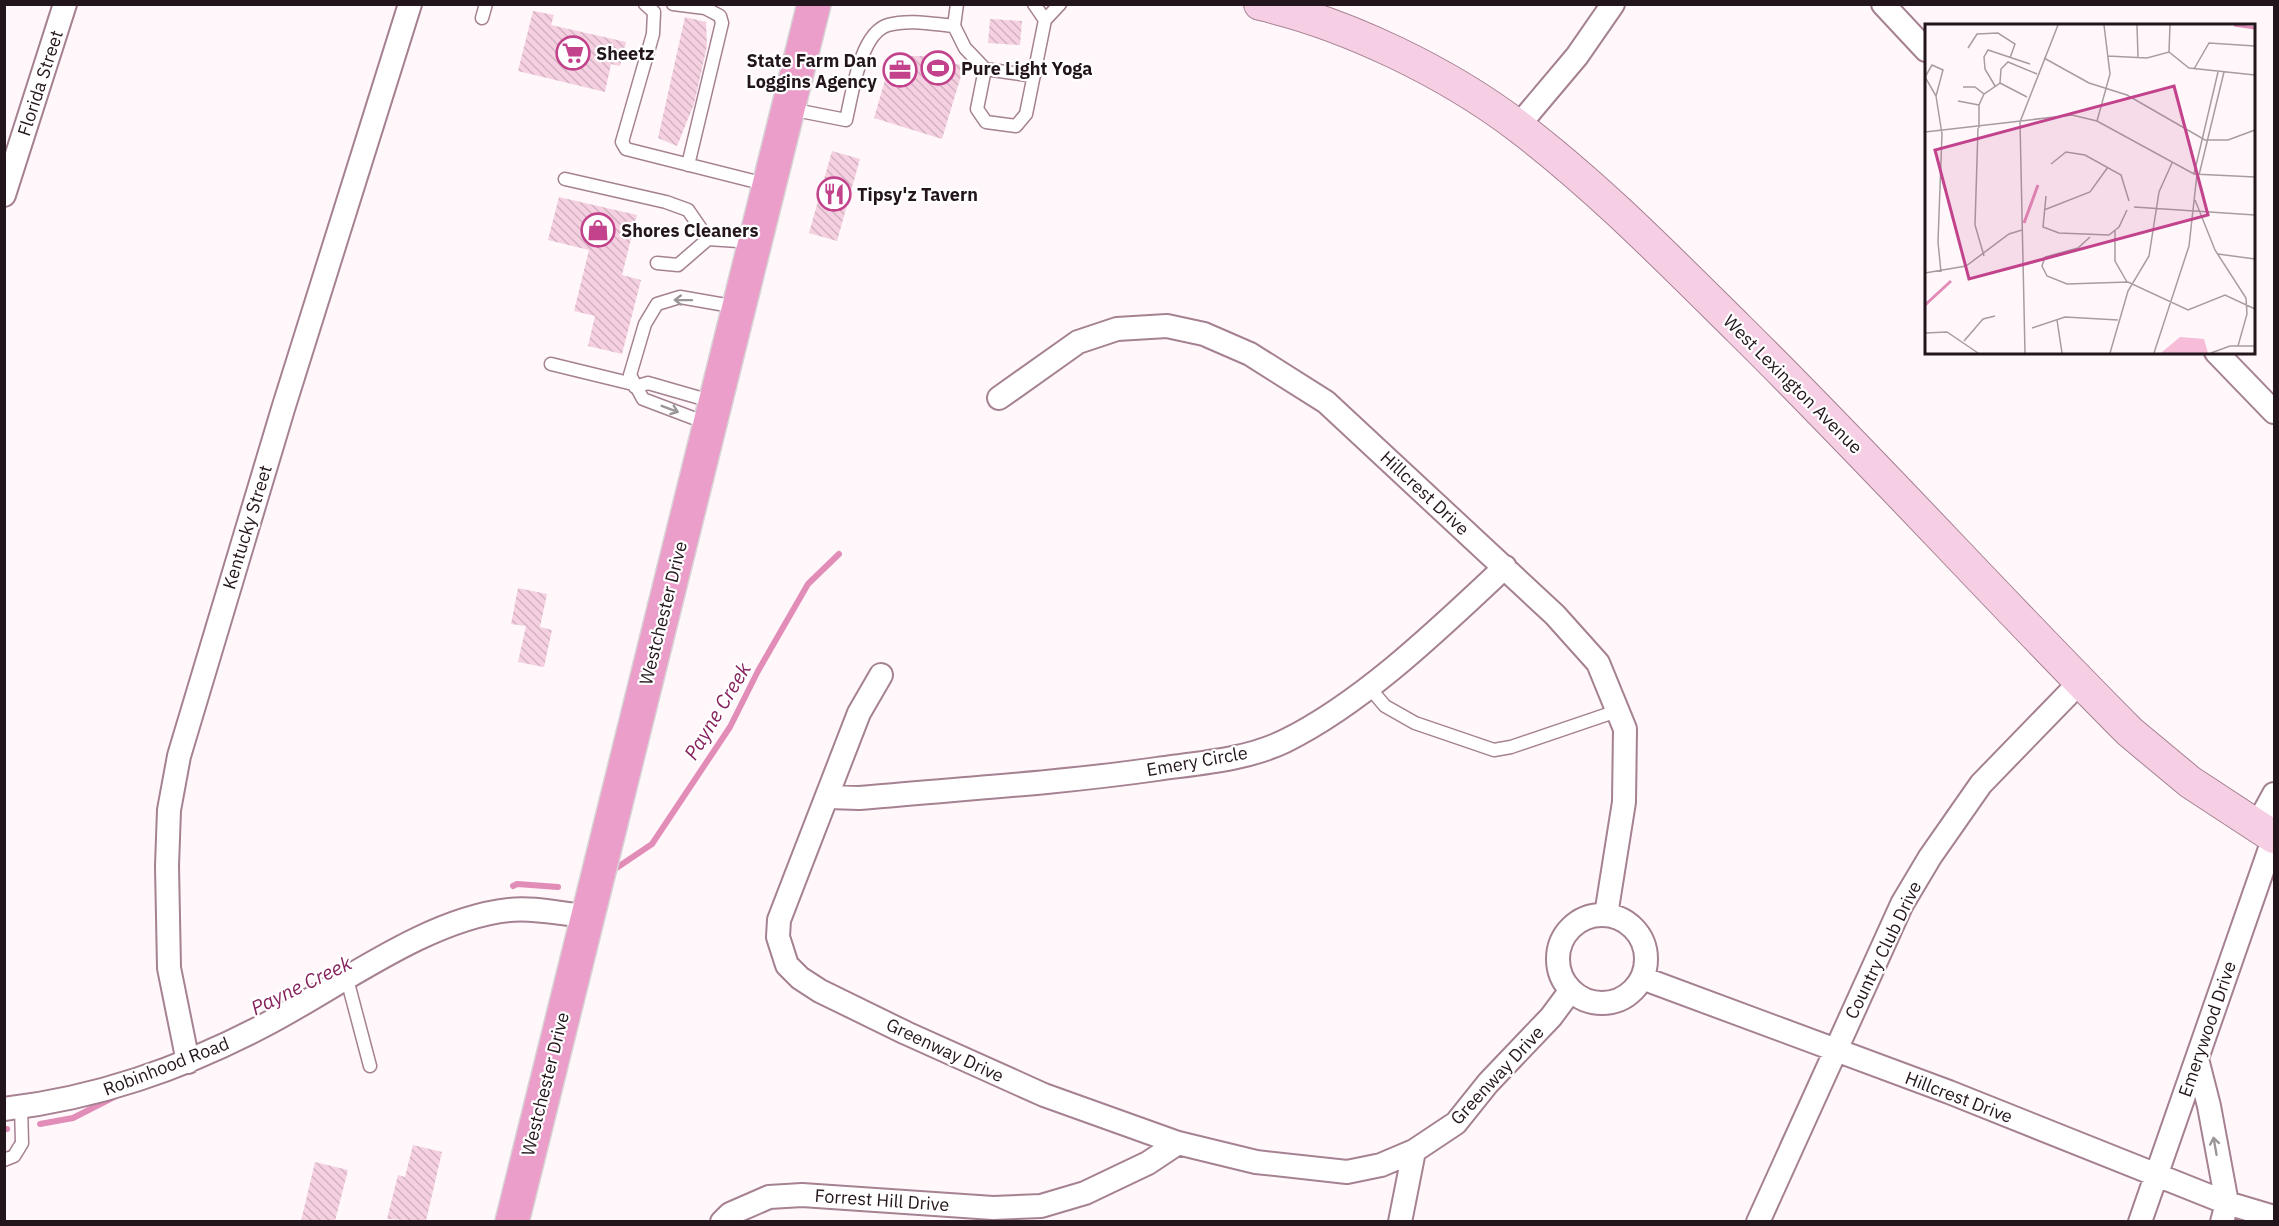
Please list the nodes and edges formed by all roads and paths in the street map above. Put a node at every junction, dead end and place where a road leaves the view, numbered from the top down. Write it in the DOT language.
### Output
graph roads {
  1 [pos="65,4"];
  2 [pos="410,4"];
  3 [pos="486,4"];
  4 [pos="645,4"];
  5 [pos="673,4"];
  6 [pos="814,4"];
  7 [pos="957,4"];
  8 [pos="1034,4"];
  9 [pos="1060,4"];
  10 [pos="1260,4"];
  11 [pos="1613,4"];
  12 [pos="1883,4"];
  13 [pos="482,18"];
  14 [pos="1046,20"];
  15 [pos="954,26"];
  16 [pos="1925,49"];
  17 [pos="985,69"];
  18 [pos="1034,76"];
  19 [pos="789,109"];
  20 [pos="1518,126"];
  21 [pos="688,165"];
  22 [pos="566,179"];
  23 [pos="771,185"];
  24 [pos="4,195"];
  25 [pos="708,239"];
  26 [pos="757,243"];
  27 [pos="657,263"];
  28 [pos="741,307"];
  29 [pos="2218,354"];
  30 [pos="551,364"];
  31 [pos="634,386"];
  32 [pos="999,398"];
  33 [pos="2274,412"];
  34 [pos="714,413"];
  35 [pos="1505,567"];
  36 [pos="881,675"];
  37 [pos="2080,682"];
  38 [pos="1368,686"];
  39 [pos="1617,711"];
  40 [pos="2274,794"];
  41 [pos="828,796"];
  42 [pos="2268,834"];
  43 [pos="1606,915"];
  44 [pos="586,916"];
  45 [pos="1642,978"];
  46 [pos="348,979"];
  47 [pos="1571,990"];
  48 [pos="1835,1049"];
  49 [pos="2196,1059"];
  50 [pos="188,1062"];
  51 [pos="370,1066"];
  52 [pos="13,1108"];
  53 [pos="1178,1143"];
  54 [pos="1414,1151"];
  55 [pos="4,1160"];
  56 [pos="2157,1174"];
  57 [pos="2225,1212"];
  58 [pos="2274,1217"];
  59 [pos="512,1221"];
  60 [pos="722,1221"];
  61 [pos="1400,1221"];
  62 [pos="1758,1221"];
  63 [pos="2140,1221"];
  1 -- 24 [label="street, Florida Street"];
  2 -- 50 [label="street, Kentucky Street"];
  3 -- 13 [label="lane"];
  4 -- 21 [label="lane"];
  5 -- 21 [label="lane"];
  6 -- 19 [label="main road, Westchester Drive"];
  7 -- 15 [label="lane"];
  8 -- 14 [label="lane"];
  9 -- 14 [label="lane"];
  10 -- 20 [label="street, West Lexington Avenue"];
  11 -- 20 [label="street"];
  12 -- 16 [label="street"];
  14 -- 18 [label="lane"];
  15 -- 17 [label="lane"];
  15 -- 19 [label="lane"];
  17 -- 18 [label="lane"];
  17 -- 18 [label="lane"];
  19 -- 23 [label="main road, Westchester Drive"];
  20 -- 37 [label="street, West Lexington Avenue"];
  21 -- 23 [label="lane"];
  22 -- 25 [label="lane"];
  23 -- 26 [label="main road, Westchester Drive"];
  25 -- 26 [label="lane"];
  25 -- 27 [label="lane"];
  26 -- 28 [label="main road, Westchester Drive"];
  28 -- 31 [label="lane, one-way"];
  28 -- 34 [label="main road, Westchester Drive"];
  29 -- 33 [label="street"];
  30 -- 31 [label="lane"];
  31 -- 34 [label="lane"];
  31 -- 34 [label="lane, one-way"];
  32 -- 35 [label="street, Hillcrest Drive"];
  34 -- 44 [label="main road, Westchester Drive"];
  35 -- 38 [label="street, Emery Circle"];
  35 -- 39 [label="street, Hillcrest Drive"];
  36 -- 41 [label="street, Greenway Drive"];
  37 -- 42 [label="street, West Lexington Avenue"];
  37 -- 48 [label="street, Country Club Drive"];
  38 -- 39 [label="lane"];
  38 -- 41 [label="street, Emery Circle"];
  39 -- 43 [label="street, Hillcrest Drive"];
  40 -- 42 [label="street, Emerywood Drive"];
  41 -- 53 [label="street, Greenway Drive"];
  42 -- 49 [label="street, Emerywood Drive"];
  43 -- 45 [label="street"];
  43 -- 47 [label="street"];
  44 -- 46 [label="street, Robinhood Road"];
  44 -- 59 [label="main road, Westchester Drive"];
  45 -- 47 [label="street"];
  45 -- 48 [label="street, Hillcrest Drive"];
  46 -- 50 [label="street, Robinhood Road"];
  46 -- 51 [label="lane"];
  47 -- 54 [label="street, Greenway Drive"];
  48 -- 56 [label="street, Hillcrest Drive"];
  48 -- 62 [label="street, Country Club Drive"];
  49 -- 56 [label="street, Emerywood Drive"];
  57 -- 49 [label="street, one-way"];
  50 -- 52 [label="street, Robinhood Road"];
  52 -- 55 [label="lane"];
  53 -- 54 [label="street, Greenway Drive"];
  53 -- 60 [label="street, Forrest Hill Drive"];
  54 -- 61 [label="street"];
  56 -- 57 [label="street, Hillcrest Drive"];
  56 -- 63 [label="street, Emerywood Drive"];
  57 -- 58 [label="street, Hillcrest Drive"];
}
